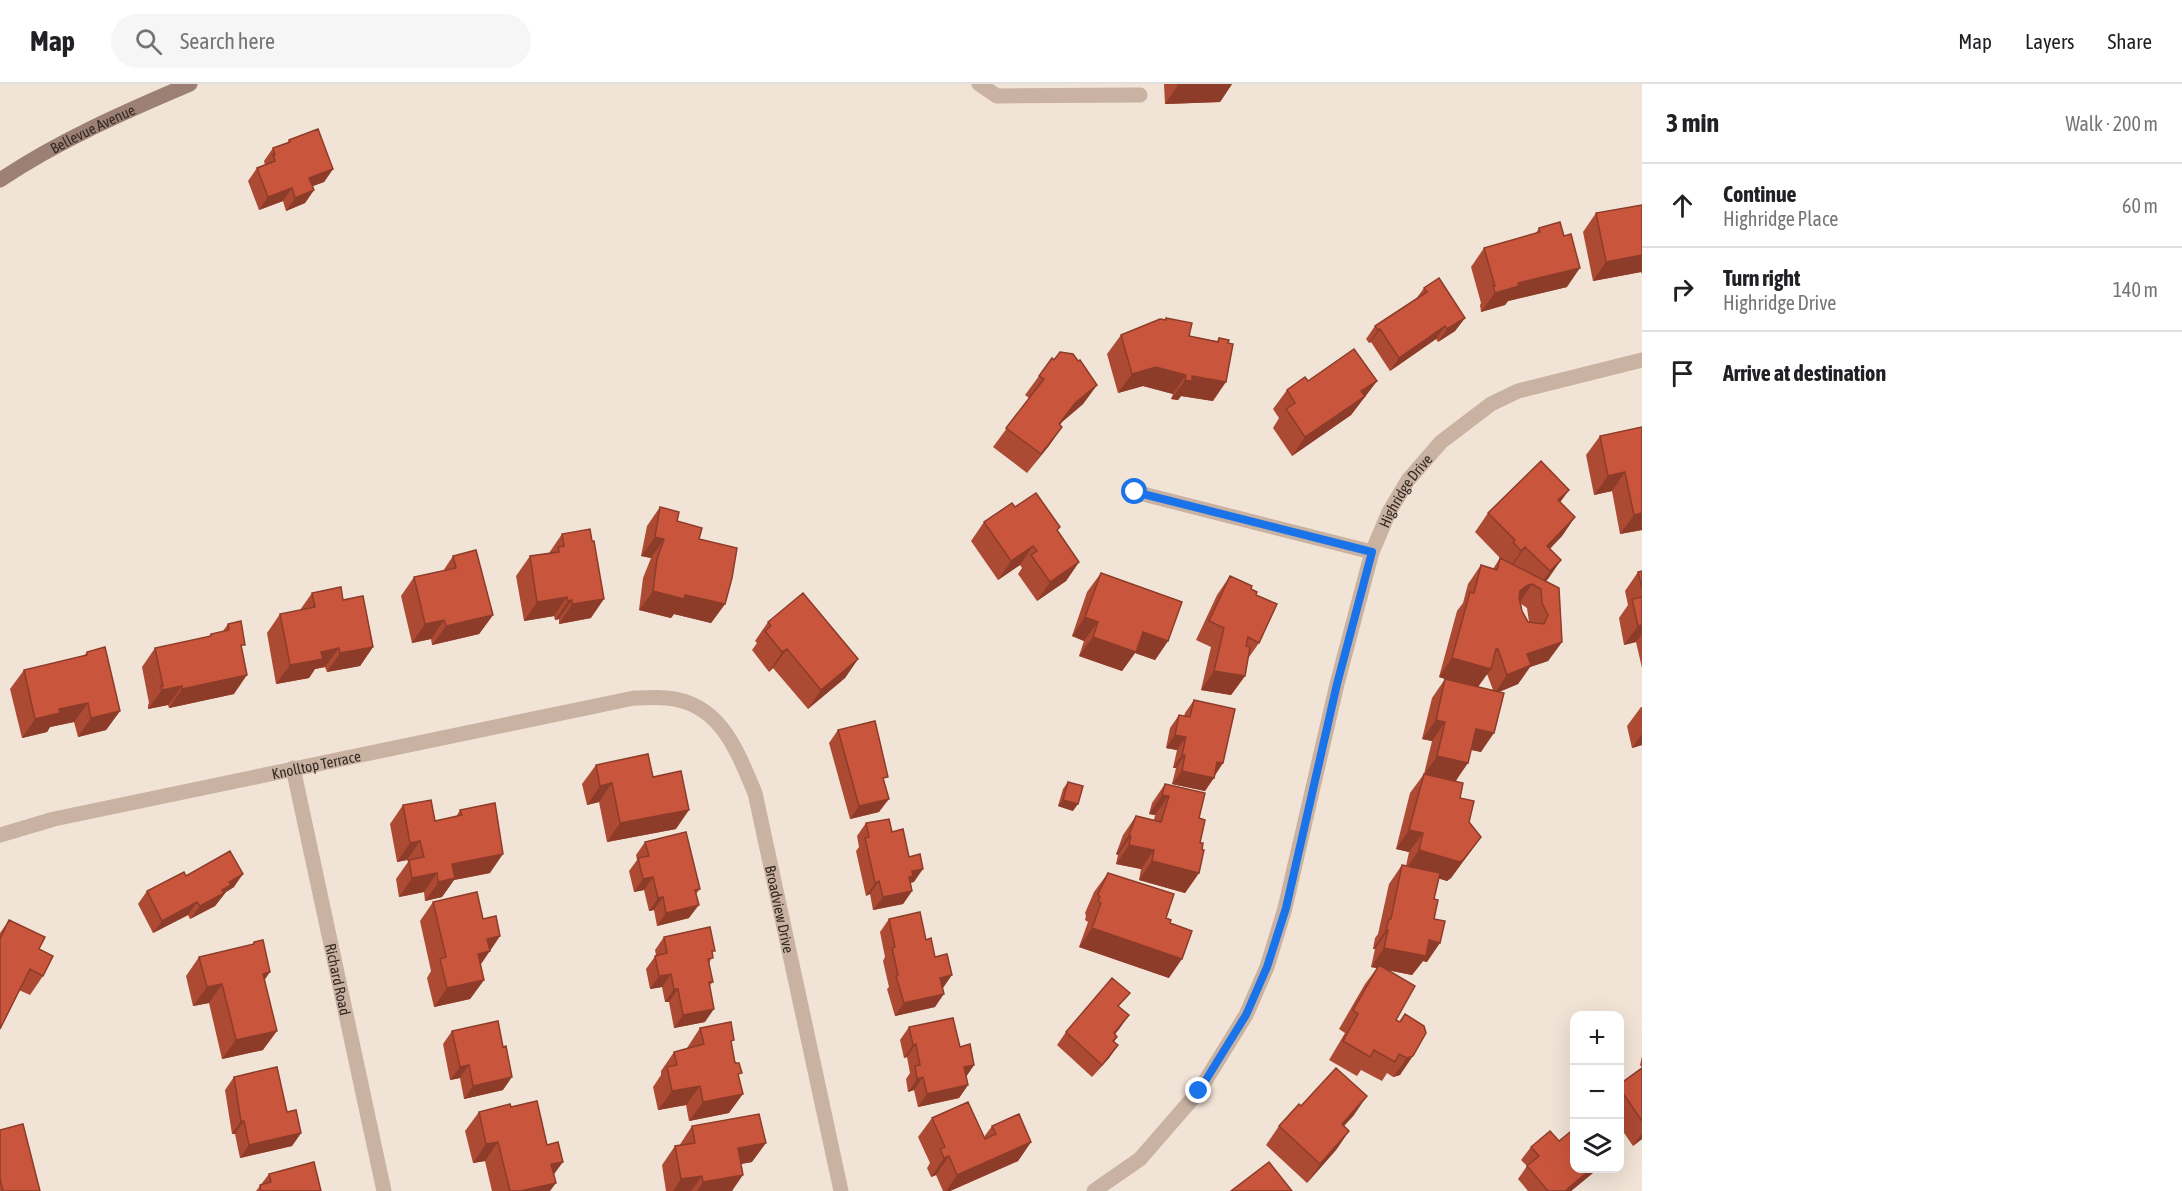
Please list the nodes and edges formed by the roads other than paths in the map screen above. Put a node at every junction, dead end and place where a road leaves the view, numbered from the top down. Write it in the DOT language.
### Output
graph roads {
  1 [pos="190,84"];
  2 [pos="979,84"];
  3 [pos="1140,95"];
  4 [pos="0,180"];
  5 [pos="1642,360"];
  6 [pos="1135,492"];
  7 [pos="1372,552"];
  8 [pos="634,698"];
  9 [pos="293,768"];
  10 [pos="0,835"];
  11 [pos="384,1191"];
  12 [pos="842,1191"];
  13 [pos="1094,1191"];
  1 -- 4 [label="street, Bellevue Avenue"];
  2 -- 3 [label="street"];
  5 -- 7 [label="street, Highridge Drive"];
  6 -- 7 [label="street"];
  7 -- 13 [label="street, Highridge Drive"];
  8 -- 9 [label="street, Knolltop Terrace"];
  8 -- 12 [label="street, Broadview Drive"];
  9 -- 10 [label="street, Knolltop Terrace"];
  9 -- 11 [label="street, Richard Road"];
}
